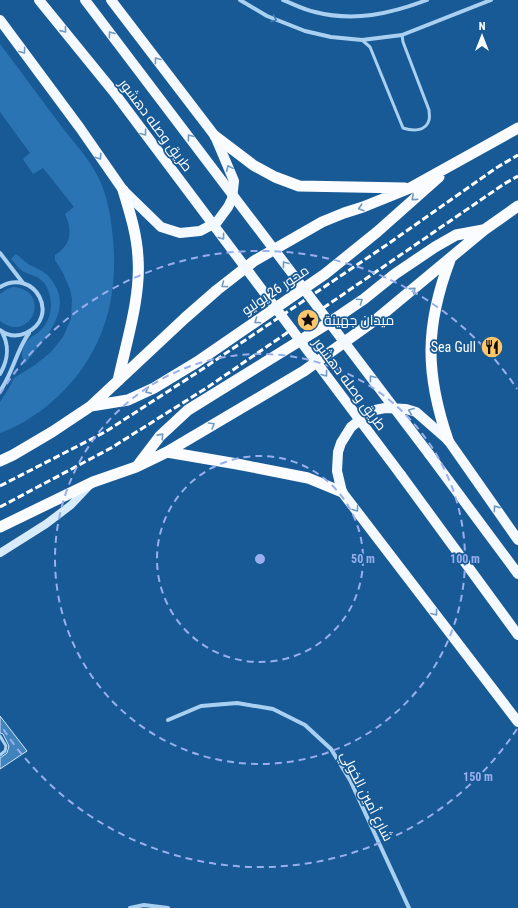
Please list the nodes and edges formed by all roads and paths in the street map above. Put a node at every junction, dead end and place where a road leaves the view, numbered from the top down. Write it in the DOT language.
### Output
graph roads {
  1 [pos="39,0"];
  2 [pos="85,0"];
  3 [pos="111,0"];
  4 [pos="240,0"];
  5 [pos="283,0"];
  6 [pos="427,0"];
  7 [pos="491,0"];
  8 [pos="0,20"];
  9 [pos="402,34"];
  10 [pos="362,40"];
  11 [pos="518,128"];
  12 [pos="215,136"];
  13 [pos="454,163"];
  14 [pos="410,188"];
  15 [pos="123,190"];
  16 [pos="518,206"];
  17 [pos="484,230"];
  18 [pos="0,253"];
  19 [pos="450,258"];
  20 [pos="23,283"];
  21 [pos="0,287"];
  22 [pos="1,331"];
  23 [pos="31,331"];
  24 [pos="0,374"];
  25 [pos="118,381"];
  26 [pos="0,391"];
  27 [pos="91,406"];
  28 [pos="448,440"];
  29 [pos="167,452"];
  30 [pos="0,461"];
  31 [pos="136,467"];
  32 [pos="93,482"];
  33 [pos="342,492"];
  34 [pos="0,527"];
  35 [pos="518,540"];
  36 [pos="0,553"];
  37 [pos="518,574"];
  38 [pos="518,635"];
  39 [pos="168,720"];
  40 [pos="518,722"];
  41 [pos="0,736"];
  42 [pos="0,755"];
  43 [pos="130,908"];
  44 [pos="168,908"];
  45 [pos="408,908"];
  1 -- 38 [label="main road, طريق وصله دهشور, one-way, bridge"];
  37 -- 2 [label="main road, طريق وصله دهشور, one-way, bridge"];
  12 -- 3 [label="main road, one-way"];
  4 -- 10 [label="street, one-way"];
  5 -- 6 [label="street"];
  7 -- 9 [label="street"];
  8 -- 15 [label="main road, one-way"];
  9 -- 10 [label="street"];
  9 -- 10 [label="lane"];
  11 -- 13 [label="highway, محور 26 يوليو"];
  12 -- 14 [label="highway"];
  15 -- 12 [label="main road, one-way"];
  13 -- 14 [label="highway, محور 26 يوليو"];
  13 -- 27 [label="highway, محور 26 يوليو, one-way"];
  14 -- 25 [label="highway, محور 26 يوليو, one-way"];
  15 -- 25 [label="highway"];
  16 -- 17 [label="highway"];
  17 -- 19 [label="highway"];
  31 -- 17 [label="highway, one-way"];
  18 -- 20 [label="street"];
  19 -- 28 [label="highway"];
  29 -- 19 [label="highway, one-way"];
  20 -- 21 [label="street"];
  20 -- 23 [label="street"];
  22 -- 23 [label="street"];
  22 -- 24 [label="street"];
  23 -- 26 [label="street"];
  25 -- 27 [label="highway, محور 26 يوليو"];
  27 -- 30 [label="highway, محور 26 يوليو"];
  28 -- 33 [label="main road, one-way"];
  35 -- 28 [label="main road, one-way"];
  29 -- 31 [label="highway"];
  29 -- 33 [label="highway"];
  31 -- 32 [label="highway"];
  32 -- 34 [label="highway"];
  32 -- 36 [label="main road"];
  33 -- 40 [label="main road, one-way"];
  39 -- 45 [label="street, شارع أمين الخولي"];
  41 -- 42 [label="lane"];
  43 -- 44 [label="street"];
}
